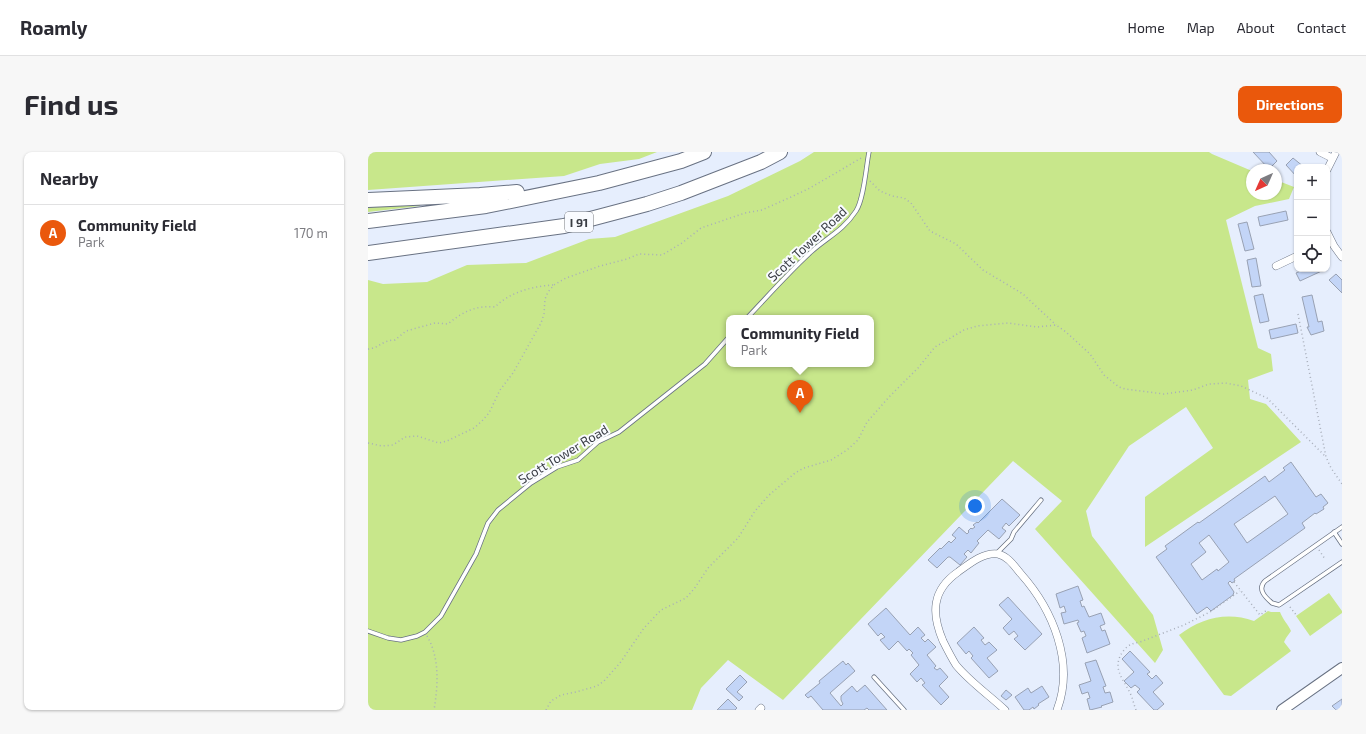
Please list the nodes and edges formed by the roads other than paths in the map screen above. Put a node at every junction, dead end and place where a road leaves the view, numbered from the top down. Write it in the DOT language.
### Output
graph roads {
  1 [pos="704,152"];
  2 [pos="780,152"];
  3 [pos="1320,152"];
  4 [pos="868,154"];
  5 [pos="1334,155"];
  6 [pos="599,183"];
  7 [pos="368,200"];
  8 [pos="368,221"];
  9 [pos="1330,241"];
  10 [pos="368,253"];
  11 [pos="1294,257"];
  12 [pos="1342,257"];
  13 [pos="1276,266"];
  14 [pos="750,315"];
  15 [pos="726,340"];
  16 [pos="1041,500"];
  17 [pos="1342,527"];
  18 [pos="1334,532"];
  19 [pos="1342,544"];
  20 [pos="996,554"];
  21 [pos="1342,562"];
  22 [pos="368,631"];
  23 [pos="1342,668"];
  24 [pos="874,677"];
  25 [pos="904,710"];
  26 [pos="1005,710"];
  27 [pos="1057,710"];
  28 [pos="1282,710"];
  1 -- 6 [label="highway"];
  2 -- 10 [label="highway, I 91"];
  3 -- 5 [label="street"];
  4 -- 14 [label="lane, Scott Tower Road"];
  6 -- 7 [label="highway"];
  6 -- 8 [label="highway"];
  9 -- 12 [label="street"];
  11 -- 13 [label="street"];
  15 -- 22 [label="lane, Scott Tower Road"];
  16 -- 20 [label="lane"];
  17 -- 18 [label="lane"];
  18 -- 19 [label="lane"];
  18 -- 21 [label="lane"];
  20 -- 26 [label="street"];
  20 -- 27 [label="street"];
  23 -- 28 [label="street"];
  24 -- 25 [label="lane"];
}
